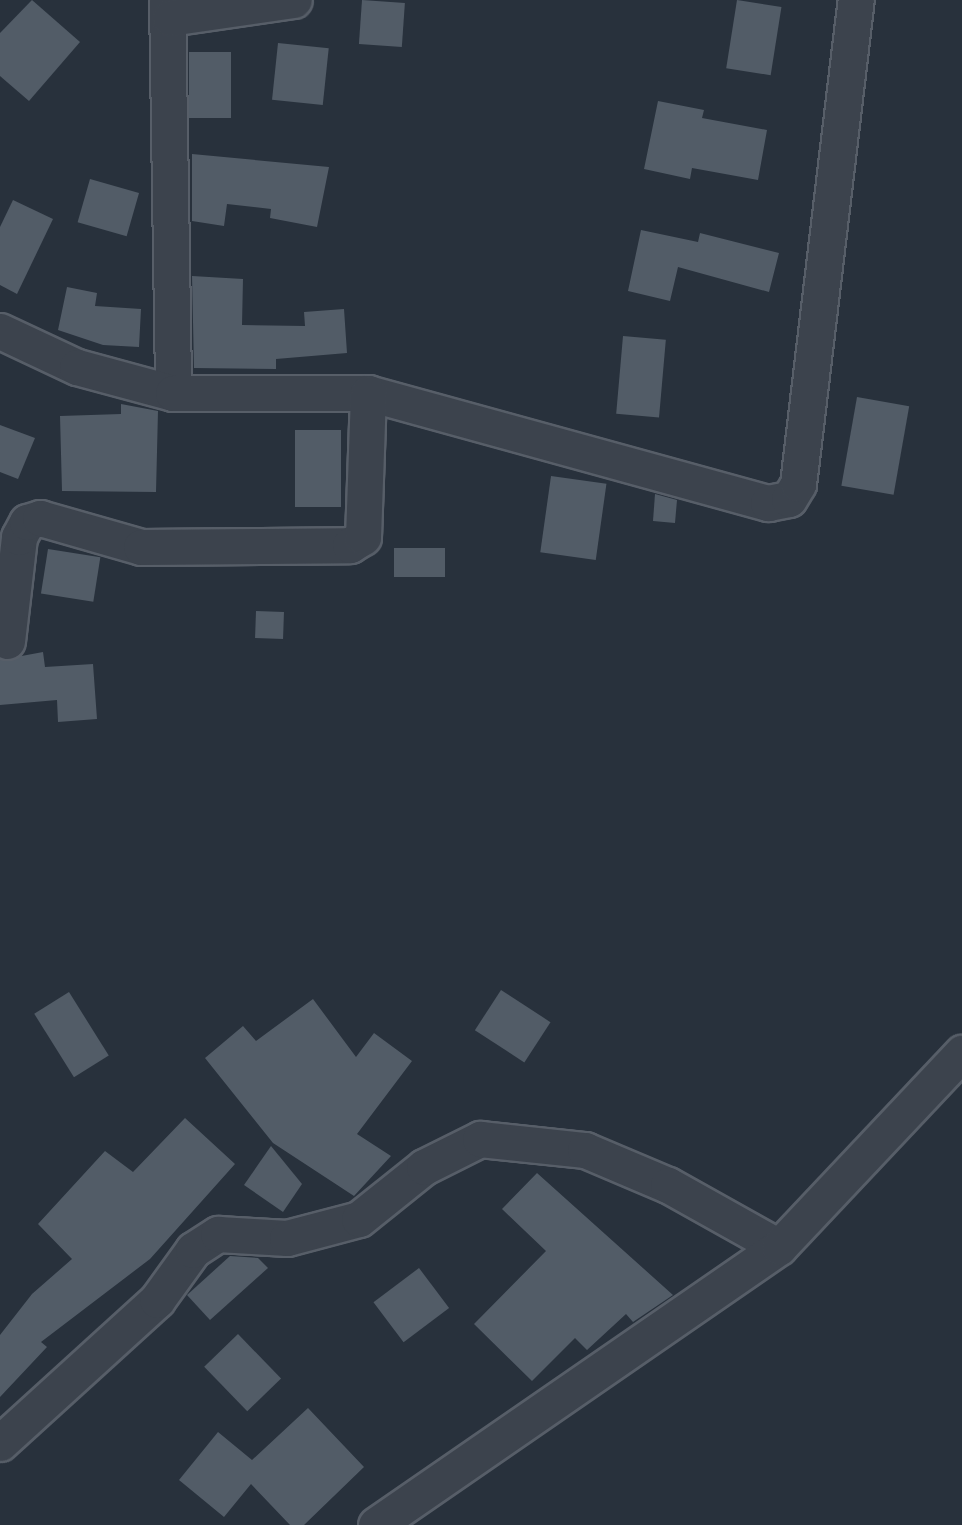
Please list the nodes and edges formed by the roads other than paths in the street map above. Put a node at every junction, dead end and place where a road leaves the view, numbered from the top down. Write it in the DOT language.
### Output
graph roads {
  1 [pos="294,0"];
  2 [pos="856,0"];
  3 [pos="168,9"];
  4 [pos="0,332"];
  5 [pos="173,393"];
  6 [pos="368,393"];
  7 [pos="7,641"];
  8 [pos="962,1053"];
  9 [pos="780,1247"];
  10 [pos="0,1444"];
  11 [pos="381,1523"];
  1 -- 3 [label="street"];
  2 -- 6 [label="street"];
  3 -- 5 [label="street"];
  4 -- 5 [label="street"];
  5 -- 6 [label="street"];
  6 -- 7 [label="street"];
  8 -- 9 [label="street"];
  9 -- 10 [label="street"];
  9 -- 11 [label="street"];
}
